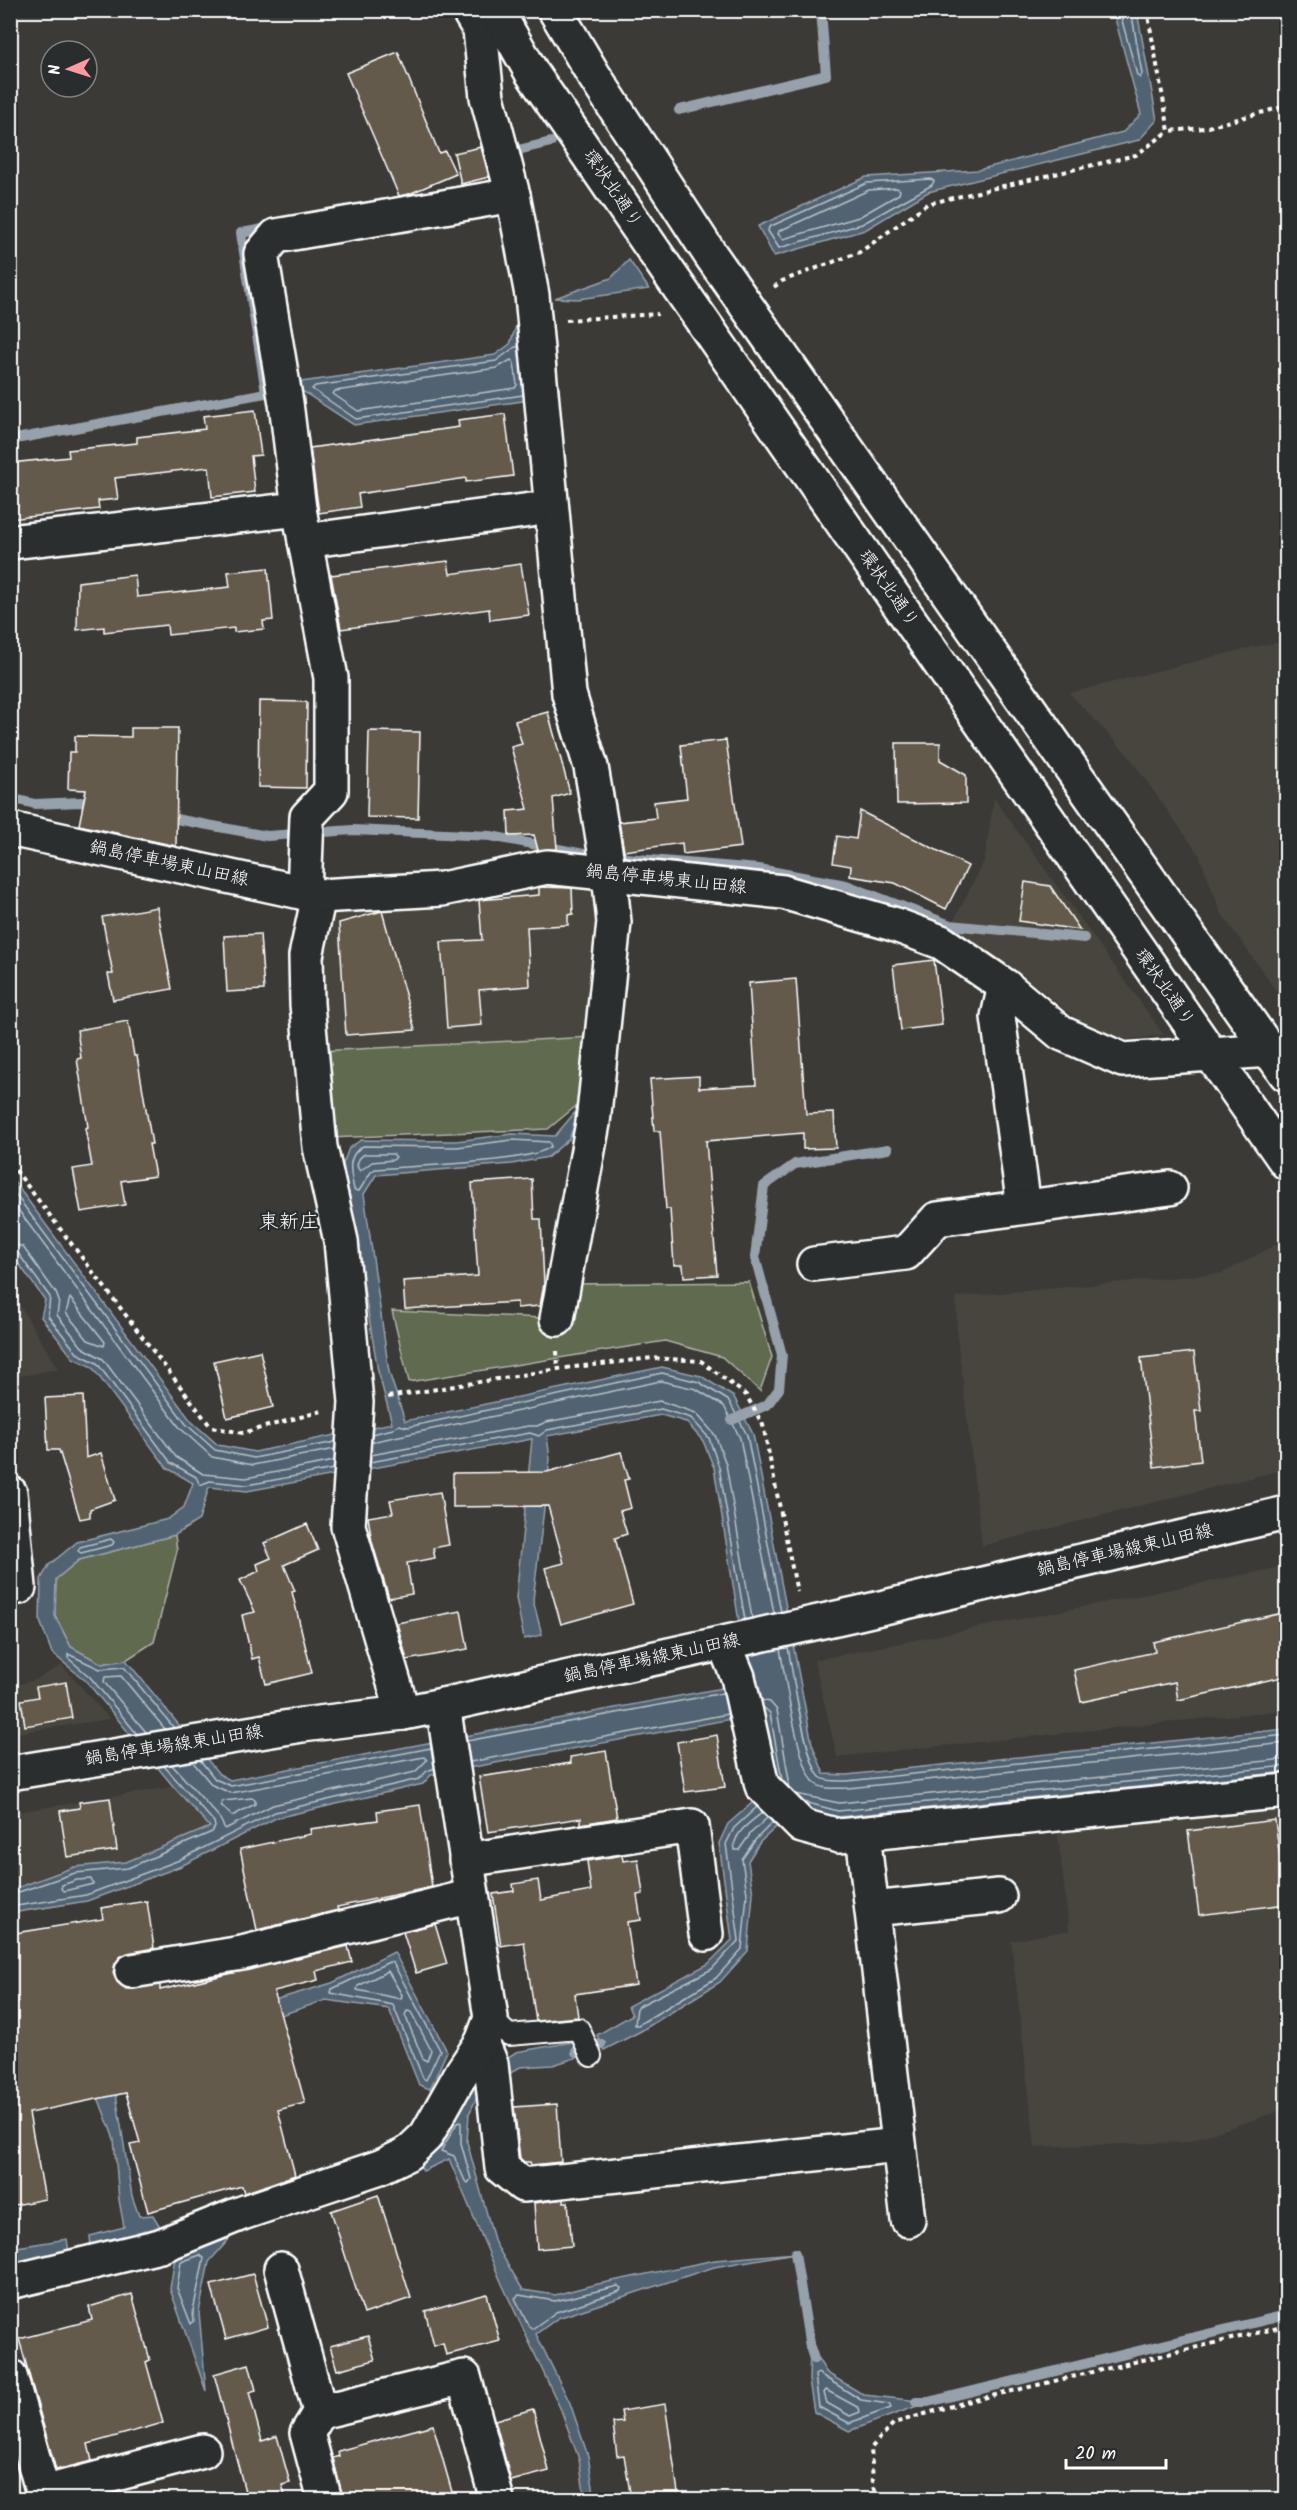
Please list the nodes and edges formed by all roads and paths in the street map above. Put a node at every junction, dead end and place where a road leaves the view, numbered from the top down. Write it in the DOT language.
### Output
graph roads {
  1 [pos="468,10"];
  2 [pos="496,10"];
  3 [pos="555,10"];
  4 [pos="1147,10"];
  5 [pos="1287,106"];
  6 [pos="1169,131"];
  7 [pos="510,181"];
  8 [pos="534,308"];
  9 [pos="748,308"];
  10 [pos="694,309"];
  11 [pos="299,509"];
  12 [pos="531,510"];
  13 [pos="305,541"];
  14 [pos="10,542"];
  15 [pos="10,829"];
  16 [pos="607,861"];
  17 [pos="312,895"];
  18 [pos="1005,986"];
  19 [pos="1209,1054"];
  20 [pos="1281,1057"];
  21 [pos="1287,1162"];
  22 [pos="10,1163"];
  23 [pos="1170,1188"];
  24 [pos="1024,1207"];
  25 [pos="814,1264"];
  26 [pos="557,1319"];
  27 [pos="412,1393"];
  28 [pos="355,1412"];
  29 [pos="10,1492"];
  30 [pos="1287,1513"];
  31 [pos="10,1588"];
  32 [pos="800,1626"];
  33 [pos="730,1642"];
  34 [pos="403,1713"];
  35 [pos="445,1718"];
  36 [pos="10,1773"];
  37 [pos="1287,1791"];
  38 [pos="863,1834"];
  39 [pos="466,1860"];
  40 [pos="472,1896"];
  41 [pos="999,1896"];
  42 [pos="872,1909"];
  43 [pos="706,1935"];
  44 [pos="132,1971"];
  45 [pos="589,2048"];
  46 [pos="479,2062"];
  47 [pos="899,2145"];
  48 [pos="908,2220"];
  49 [pos="281,2269"];
  50 [pos="10,2282"];
  51 [pos="1287,2326"];
  52 [pos="10,2376"];
  53 [pos="321,2412"];
  54 [pos="203,2451"];
  55 [pos="21,2452"];
  56 [pos="44,2496"];
  57 [pos="325,2499"];
  58 [pos="497,2499"];
  59 [pos="878,2499"];
  1 -- 7 [label="main road"];
  2 -- 10 [label="main road, 環状北通り"];
  3 -- 9 [label="main road"];
  4 -- 6 [label="path"];
  5 -- 6 [label="path"];
  6 -- 9 [label="path"];
  7 -- 8 [label="main road"];
  7 -- 11 [label="main road"];
  8 -- 10 [label="path"];
  8 -- 16 [label="main road"];
  9 -- 20 [label="main road"];
  10 -- 19 [label="main road, 環状北通り"];
  11 -- 13 [label="main road"];
  11 -- 14 [label="main road"];
  12 -- 13 [label="main road"];
  13 -- 17 [label="main road"];
  15 -- 17 [label="main road, 鍋島停車場東山田線"];
  16 -- 17 [label="main road, 鍋島停車場東山田線"];
  16 -- 18 [label="main road, 鍋島停車場東山田線"];
  16 -- 26 [label="main road"];
  17 -- 28 [label="main road"];
  18 -- 19 [label="main road, 鍋島停車場東山田線"];
  18 -- 24 [label="main road"];
  19 -- 20 [label="main road, 鍋島停車場東山田線"];
  19 -- 21 [label="main road, 環状北通り"];
  22 -- 28 [label="path"];
  23 -- 24 [label="main road"];
  24 -- 25 [label="main road"];
  27 -- 32 [label="path"];
  28 -- 34 [label="main road"];
  29 -- 31 [label="main road"];
  30 -- 32 [label="main road, 鍋島停車場線東山田線"];
  32 -- 33 [label="main road, 鍋島停車場線東山田線"];
  33 -- 35 [label="main road, 鍋島停車場線東山田線"];
  33 -- 38 [label="main road"];
  34 -- 35 [label="main road, 鍋島停車場線東山田線"];
  34 -- 36 [label="main road, 鍋島停車場線東山田線"];
  35 -- 39 [label="main road"];
  37 -- 38 [label="main road"];
  38 -- 42 [label="main road"];
  39 -- 40 [label="main road"];
  39 -- 43 [label="main road"];
  40 -- 44 [label="main road"];
  40 -- 46 [label="main road"];
  41 -- 42 [label="main road"];
  42 -- 47 [label="main road"];
  45 -- 46 [label="lane"];
  46 -- 47 [label="main road"];
  46 -- 50 [label="main road"];
  47 -- 48 [label="main road"];
  49 -- 53 [label="main road"];
  51 -- 59 [label="path"];
  52 -- 55 [label="main road"];
  53 -- 57 [label="main road"];
  53 -- 58 [label="main road"];
  54 -- 56 [label="main road"];
  55 -- 56 [label="main road"];
}
